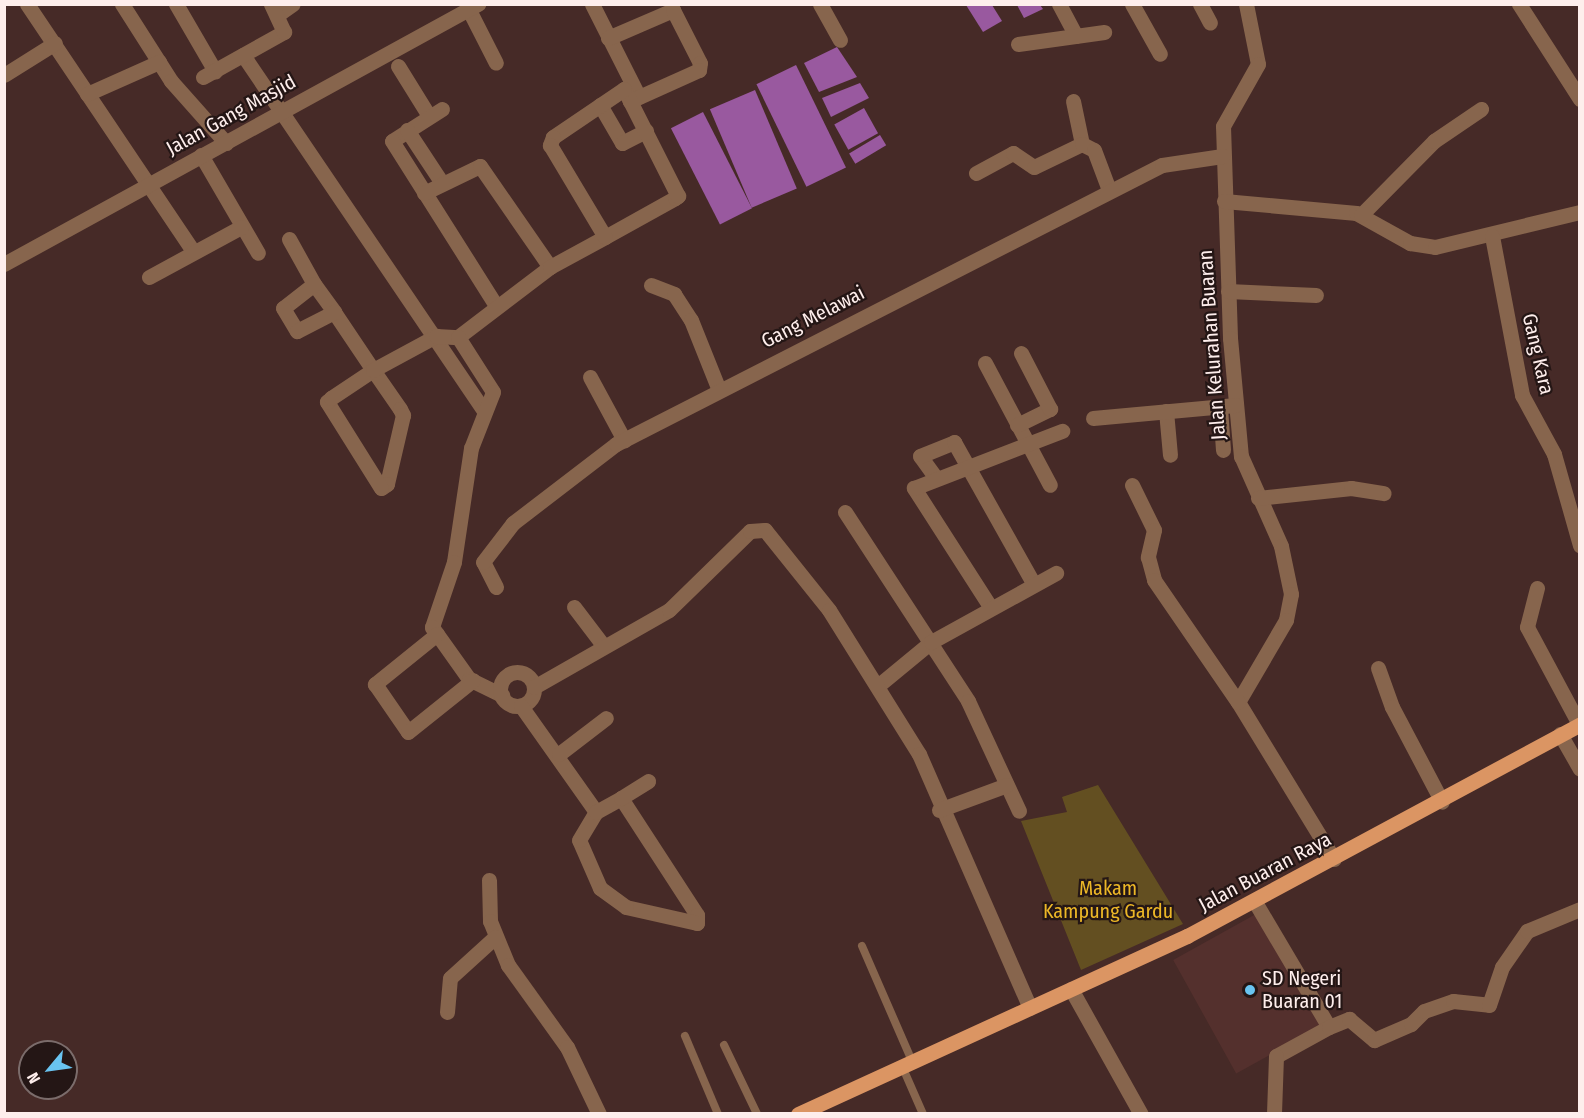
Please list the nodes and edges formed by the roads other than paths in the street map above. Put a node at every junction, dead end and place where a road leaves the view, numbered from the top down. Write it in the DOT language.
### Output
graph roads {
  1 [pos="27,4"];
  2 [pos="122,4"];
  3 [pos="293,4"];
  4 [pos="592,4"];
  5 [pos="820,4"];
  6 [pos="1059,4"];
  7 [pos="1132,4"];
  8 [pos="1200,4"];
  9 [pos="1246,4"];
  10 [pos="1519,4"];
  11 [pos="180,6"];
  12 [pos="469,8"];
  13 [pos="274,10"];
  14 [pos="1210,22"];
  15 [pos="1104,32"];
  16 [pos="1076,36"];
  17 [pos="608,38"];
  18 [pos="840,40"];
  19 [pos="55,43"];
  20 [pos="1018,44"];
  21 [pos="1160,54"];
  22 [pos="243,55"];
  23 [pos="159,62"];
  24 [pos="496,63"];
  25 [pos="398,66"];
  26 [pos="4,75"];
  27 [pos="87,94"];
  28 [pos="634,99"];
  29 [pos="1580,99"];
  30 [pos="1073,101"];
  31 [pos="600,105"];
  32 [pos="1481,109"];
  33 [pos="281,112"];
  34 [pos="407,130"];
  35 [pos="646,131"];
  36 [pos="226,143"];
  37 [pos="1082,144"];
  38 [pos="201,155"];
  39 [pos="1222,156"];
  40 [pos="976,173"];
  41 [pos="442,183"];
  42 [pos="145,186"];
  43 [pos="1109,190"];
  44 [pos="424,193"];
  45 [pos="1224,201"];
  46 [pos="1580,212"];
  47 [pos="1361,215"];
  48 [pos="241,227"];
  49 [pos="1492,236"];
  50 [pos="604,237"];
  51 [pos="289,239"];
  52 [pos="193,251"];
  53 [pos="258,253"];
  54 [pos="4,264"];
  55 [pos="550,267"];
  56 [pos="149,277"];
  57 [pos="314,284"];
  58 [pos="651,285"];
  59 [pos="1228,291"];
  60 [pos="1316,295"];
  61 [pos="495,304"];
  62 [pos="334,312"];
  63 [pos="436,336"];
  64 [pos="458,337"];
  65 [pos="1021,353"];
  66 [pos="985,363"];
  67 [pos="373,370"];
  68 [pos="590,377"];
  69 [pos="719,390"];
  70 [pos="1228,406"];
  71 [pos="1166,411"];
  72 [pos="485,412"];
  73 [pos="1093,418"];
  74 [pos="1017,425"];
  75 [pos="1062,431"];
  76 [pos="624,440"];
  77 [pos="1028,444"];
  78 [pos="1222,450"];
  79 [pos="1170,455"];
  80 [pos="966,467"];
  81 [pos="936,478"];
  82 [pos="1050,485"];
  83 [pos="1132,485"];
  84 [pos="1384,493"];
  85 [pos="1258,498"];
  86 [pos="845,512"];
  87 [pos="1580,545"];
  88 [pos="1056,573"];
  89 [pos="1033,583"];
  90 [pos="496,587"];
  91 [pos="1537,588"];
  92 [pos="574,607"];
  93 [pos="991,608"];
  94 [pos="437,634"];
  95 [pos="931,642"];
  96 [pos="603,645"];
  97 [pos="1378,668"];
  98 [pos="473,680"];
  99 [pos="880,684"];
  100 [pos="534,687"];
  101 [pos="502,695"];
  102 [pos="1238,702"];
  103 [pos="521,706"];
  104 [pos="606,718"];
  105 [pos="1579,724"];
  106 [pos="1560,734"];
  107 [pos="559,754"];
  108 [pos="1580,769"];
  109 [pos="648,781"];
  110 [pos="1007,785"];
  111 [pos="621,798"];
  112 [pos="1442,802"];
  113 [pos="939,810"];
  114 [pos="1019,811"];
  115 [pos="596,812"];
  116 [pos="1334,859"];
  117 [pos="489,880"];
  118 [pos="685,899"];
  119 [pos="1255,902"];
  120 [pos="1580,909"];
  121 [pos="658,916"];
  122 [pos="495,937"];
  123 [pos="862,946"];
  124 [pos="1071,989"];
  125 [pos="1030,1008"];
  126 [pos="447,1012"];
  127 [pos="1329,1027"];
  128 [pos="685,1036"];
  129 [pos="724,1045"];
  130 [pos="907,1063"];
  131 [pos="599,1113"];
  132 [pos="718,1113"];
  133 [pos="757,1113"];
  134 [pos="798,1113"];
  135 [pos="923,1113"];
  136 [pos="1141,1113"];
  137 [pos="1274,1113"];
  1 -- 19 [label="street"];
  2 -- 23 [label="street"];
  3 -- 13 [label="street"];
  4 -- 17 [label="street"];
  5 -- 18 [label="street"];
  6 -- 16 [label="street"];
  7 -- 21 [label="street"];
  8 -- 14 [label="street"];
  9 -- 39 [label="street, Jalan Kelurahan Buaran"];
  10 -- 29 [label="street"];
  11 -- 22 [label="street"];
  12 -- 24 [label="street"];
  12 -- 33 [label="street, Jalan Gang Masjid"];
  13 -- 22 [label="street"];
  15 -- 16 [label="street"];
  16 -- 20 [label="street"];
  17 -- 28 [label="street"];
  17 -- 28 [label="street"];
  19 -- 26 [label="street"];
  19 -- 27 [label="street"];
  22 -- 33 [label="street"];
  23 -- 27 [label="street"];
  23 -- 36 [label="street"];
  25 -- 34 [label="street"];
  27 -- 42 [label="street"];
  28 -- 31 [label="street"];
  28 -- 35 [label="street"];
  30 -- 37 [label="street"];
  31 -- 35 [label="street"];
  31 -- 50 [label="street"];
  32 -- 47 [label="street"];
  33 -- 36 [label="street, Jalan Gang Masjid"];
  33 -- 63 [label="street"];
  34 -- 41 [label="street"];
  34 -- 44 [label="street"];
  35 -- 50 [label="street"];
  36 -- 38 [label="street, Jalan Gang Masjid"];
  37 -- 40 [label="street"];
  37 -- 43 [label="street"];
  38 -- 42 [label="street, Jalan Gang Masjid"];
  38 -- 48 [label="street"];
  39 -- 43 [label="street, Gang Melawai"];
  39 -- 45 [label="street, Jalan Kelurahan Buaran"];
  41 -- 44 [label="street"];
  41 -- 55 [label="street"];
  42 -- 52 [label="street"];
  42 -- 54 [label="street, Jalan Gang Masjid"];
  43 -- 69 [label="street, Gang Melawai"];
  44 -- 61 [label="street"];
  45 -- 47 [label="street"];
  45 -- 59 [label="street, Jalan Kelurahan Buaran"];
  46 -- 49 [label="street"];
  47 -- 49 [label="street"];
  48 -- 52 [label="street"];
  48 -- 53 [label="street"];
  49 -- 87 [label="street, Gang Kara"];
  50 -- 55 [label="street"];
  51 -- 57 [label="street"];
  52 -- 56 [label="street"];
  55 -- 61 [label="street"];
  57 -- 62 [label="street"];
  57 -- 62 [label="street"];
  58 -- 69 [label="street"];
  59 -- 60 [label="street"];
  59 -- 70 [label="street, Jalan Kelurahan Buaran"];
  61 -- 64 [label="street"];
  62 -- 67 [label="street"];
  63 -- 64 [label="street"];
  63 -- 67 [label="street"];
  63 -- 72 [label="street"];
  64 -- 72 [label="street"];
  65 -- 74 [label="street"];
  66 -- 74 [label="street"];
  67 -- 67 [label="street"];
  68 -- 76 [label="street"];
  69 -- 76 [label="street, Gang Melawai"];
  70 -- 71 [label="street"];
  70 -- 78 [label="street"];
  70 -- 85 [label="street, Jalan Kelurahan Buaran"];
  71 -- 73 [label="street"];
  71 -- 79 [label="street"];
  72 -- 94 [label="street"];
  74 -- 77 [label="street"];
  75 -- 77 [label="street"];
  76 -- 90 [label="street, Gang Melawai"];
  77 -- 80 [label="street"];
  77 -- 82 [label="street"];
  80 -- 81 [label="street"];
  80 -- 81 [label="street"];
  80 -- 89 [label="street"];
  81 -- 93 [label="street"];
  83 -- 102 [label="street"];
  84 -- 85 [label="street"];
  85 -- 102 [label="street, Jalan Kelurahan Buaran"];
  86 -- 95 [label="street"];
  88 -- 89 [label="street"];
  89 -- 93 [label="street"];
  91 -- 105 [label="street"];
  92 -- 96 [label="street"];
  93 -- 95 [label="street"];
  94 -- 98 [label="street"];
  94 -- 98 [label="street"];
  95 -- 99 [label="street"];
  95 -- 110 [label="street"];
  96 -- 99 [label="street"];
  96 -- 100 [label="street"];
  97 -- 112 [label="street"];
  98 -- 101 [label="street"];
  99 -- 113 [label="street"];
  100 -- 101 [label="street"];
  100 -- 103 [label="street"];
  101 -- 103 [label="street"];
  102 -- 116 [label="street"];
  103 -- 107 [label="street"];
  104 -- 107 [label="street"];
  105 -- 106 [label="main road, Jalan Buaran Raya"];
  106 -- 108 [label="street"];
  106 -- 112 [label="main road, Jalan Buaran Raya"];
  107 -- 115 [label="street"];
  109 -- 111 [label="street"];
  110 -- 113 [label="street"];
  110 -- 114 [label="street"];
  111 -- 115 [label="street"];
  111 -- 118 [label="street"];
  112 -- 116 [label="main road, Jalan Buaran Raya"];
  113 -- 125 [label="street"];
  115 -- 121 [label="street"];
  116 -- 119 [label="main road, Jalan Buaran Raya"];
  117 -- 122 [label="street"];
  118 -- 121 [label="street"];
  118 -- 121 [label="street"];
  119 -- 124 [label="main road, Jalan Buaran Raya"];
  119 -- 127 [label="street"];
  120 -- 127 [label="street"];
  122 -- 126 [label="street"];
  122 -- 131 [label="street"];
  123 -- 130 [label="lane"];
  124 -- 125 [label="main road, Jalan Buaran Raya"];
  124 -- 136 [label="street"];
  125 -- 130 [label="main road, Jalan Buaran Raya"];
  127 -- 137 [label="street"];
  128 -- 132 [label="lane"];
  129 -- 133 [label="lane"];
  130 -- 134 [label="main road, Jalan Buaran Raya"];
  130 -- 135 [label="lane"];
}
